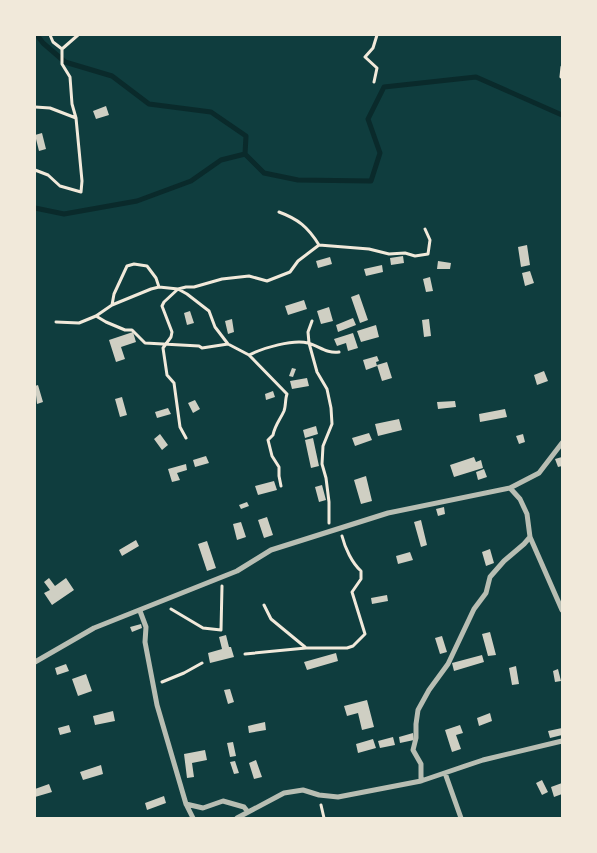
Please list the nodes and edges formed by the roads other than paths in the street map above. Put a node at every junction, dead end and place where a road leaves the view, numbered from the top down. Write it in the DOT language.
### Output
graph roads {
  1 [pos="562,443"];
  2 [pos="510,488"];
  3 [pos="530,537"];
  4 [pos="562,610"];
  5 [pos="140,611"];
  6 [pos="35,662"];
  7 [pos="562,741"];
  8 [pos="445,773"];
  9 [pos="421,781"];
  10 [pos="186,804"];
  11 [pos="248,812"];
  12 [pos="193,818"];
  13 [pos="237,818"];
  14 [pos="460,818"];
  1 -- 2 [label="street"];
  2 -- 3 [label="street"];
  2 -- 5 [label="street"];
  3 -- 4 [label="street"];
  3 -- 9 [label="street"];
  5 -- 6 [label="street"];
  5 -- 10 [label="street"];
  7 -- 8 [label="street"];
  8 -- 9 [label="street"];
  8 -- 14 [label="street"];
  9 -- 11 [label="street"];
  10 -- 11 [label="street"];
  10 -- 12 [label="street"];
  11 -- 13 [label="street"];
}
